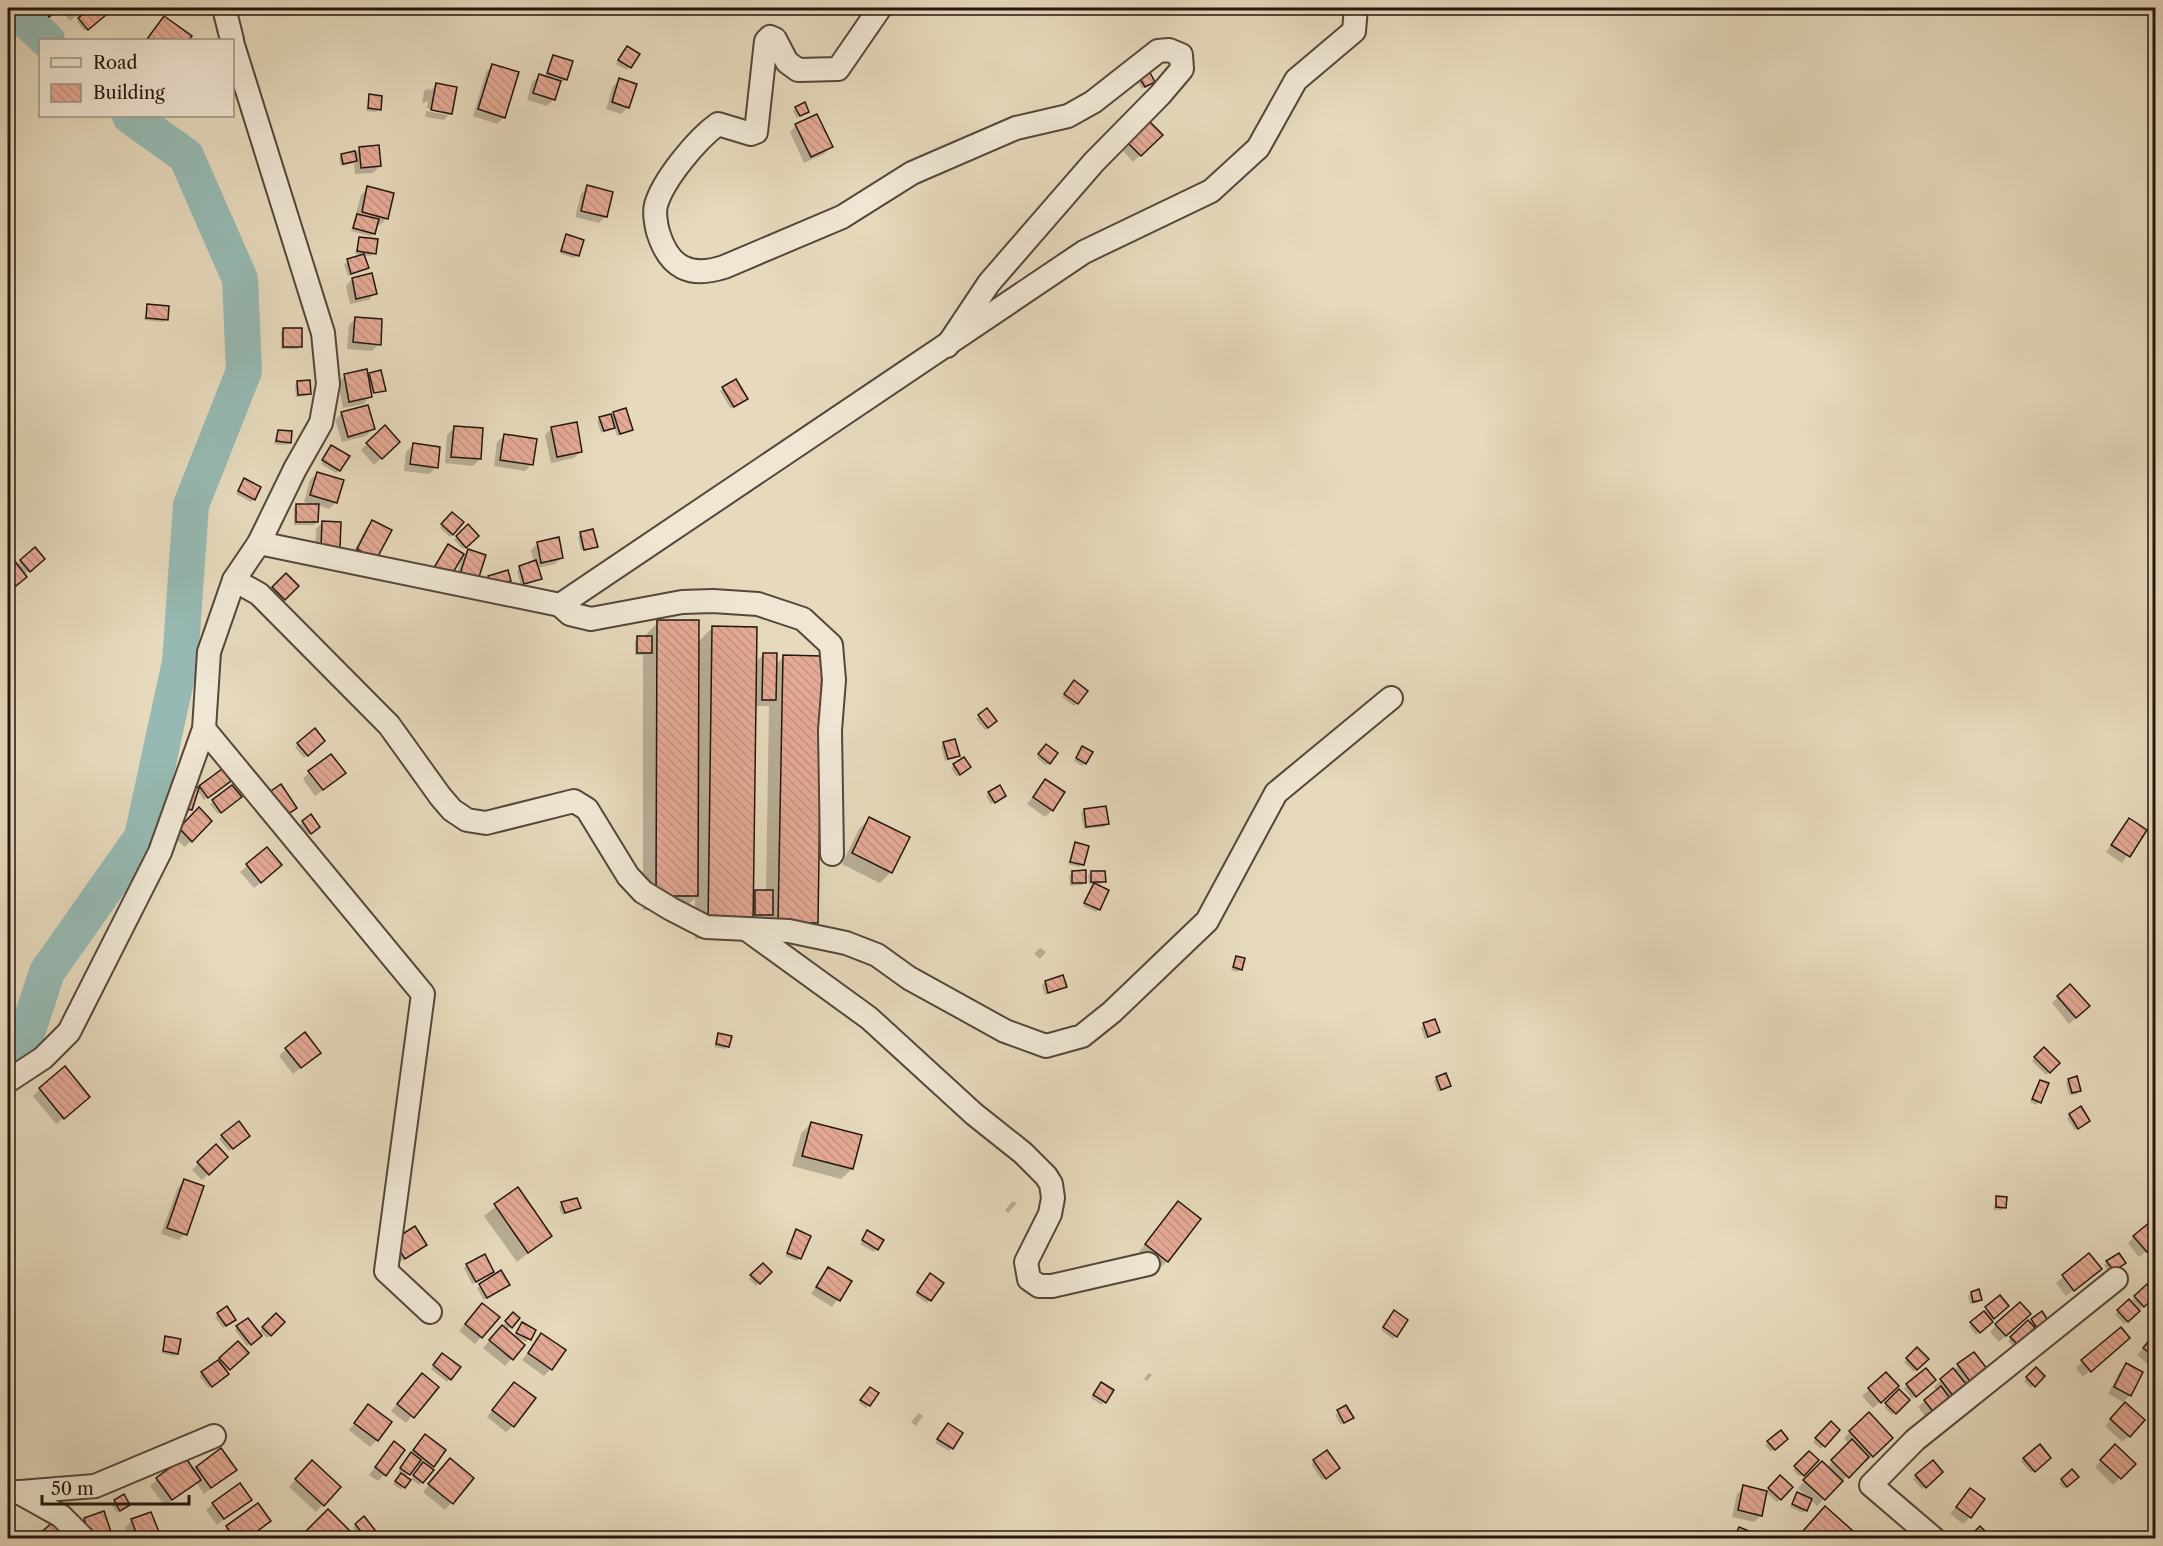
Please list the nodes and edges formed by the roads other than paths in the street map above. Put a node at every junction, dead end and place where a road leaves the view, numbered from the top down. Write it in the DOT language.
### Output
graph roads {
  1 [pos="224,8"];
  2 [pos="880,8"];
  3 [pos="1356,8"];
  4 [pos="232,39"];
  5 [pos="234,47"];
  6 [pos="947,346"];
  7 [pos="259,543"];
  8 [pos="234,580"];
  9 [pos="560,605"];
  10 [pos="1391,698"];
  11 [pos="204,729"];
  12 [pos="832,854"];
  13 [pos="749,931"];
  14 [pos="8,1081"];
  15 [pos="1148,1264"];
  16 [pos="2116,1279"];
  17 [pos="430,1312"];
  18 [pos="214,1436"];
  19 [pos="13,1493"];
  20 [pos="83,1539"];
  21 [pos="1933,1539"];
  1 -- 4 [label="street"];
  2 -- 6 [label="street"];
  3 -- 6 [label="street"];
  5 -- 7 [label="street"];
  6 -- 9 [label="street"];
  7 -- 8 [label="street"];
  7 -- 9 [label="street"];
  8 -- 11 [label="street"];
  8 -- 13 [label="street"];
  9 -- 12 [label="street"];
  10 -- 13 [label="street"];
  11 -- 14 [label="street"];
  11 -- 17 [label="street"];
  13 -- 15 [label="street"];
  16 -- 21 [label="street"];
  18 -- 19 [label="street"];
  19 -- 20 [label="street"];
}
